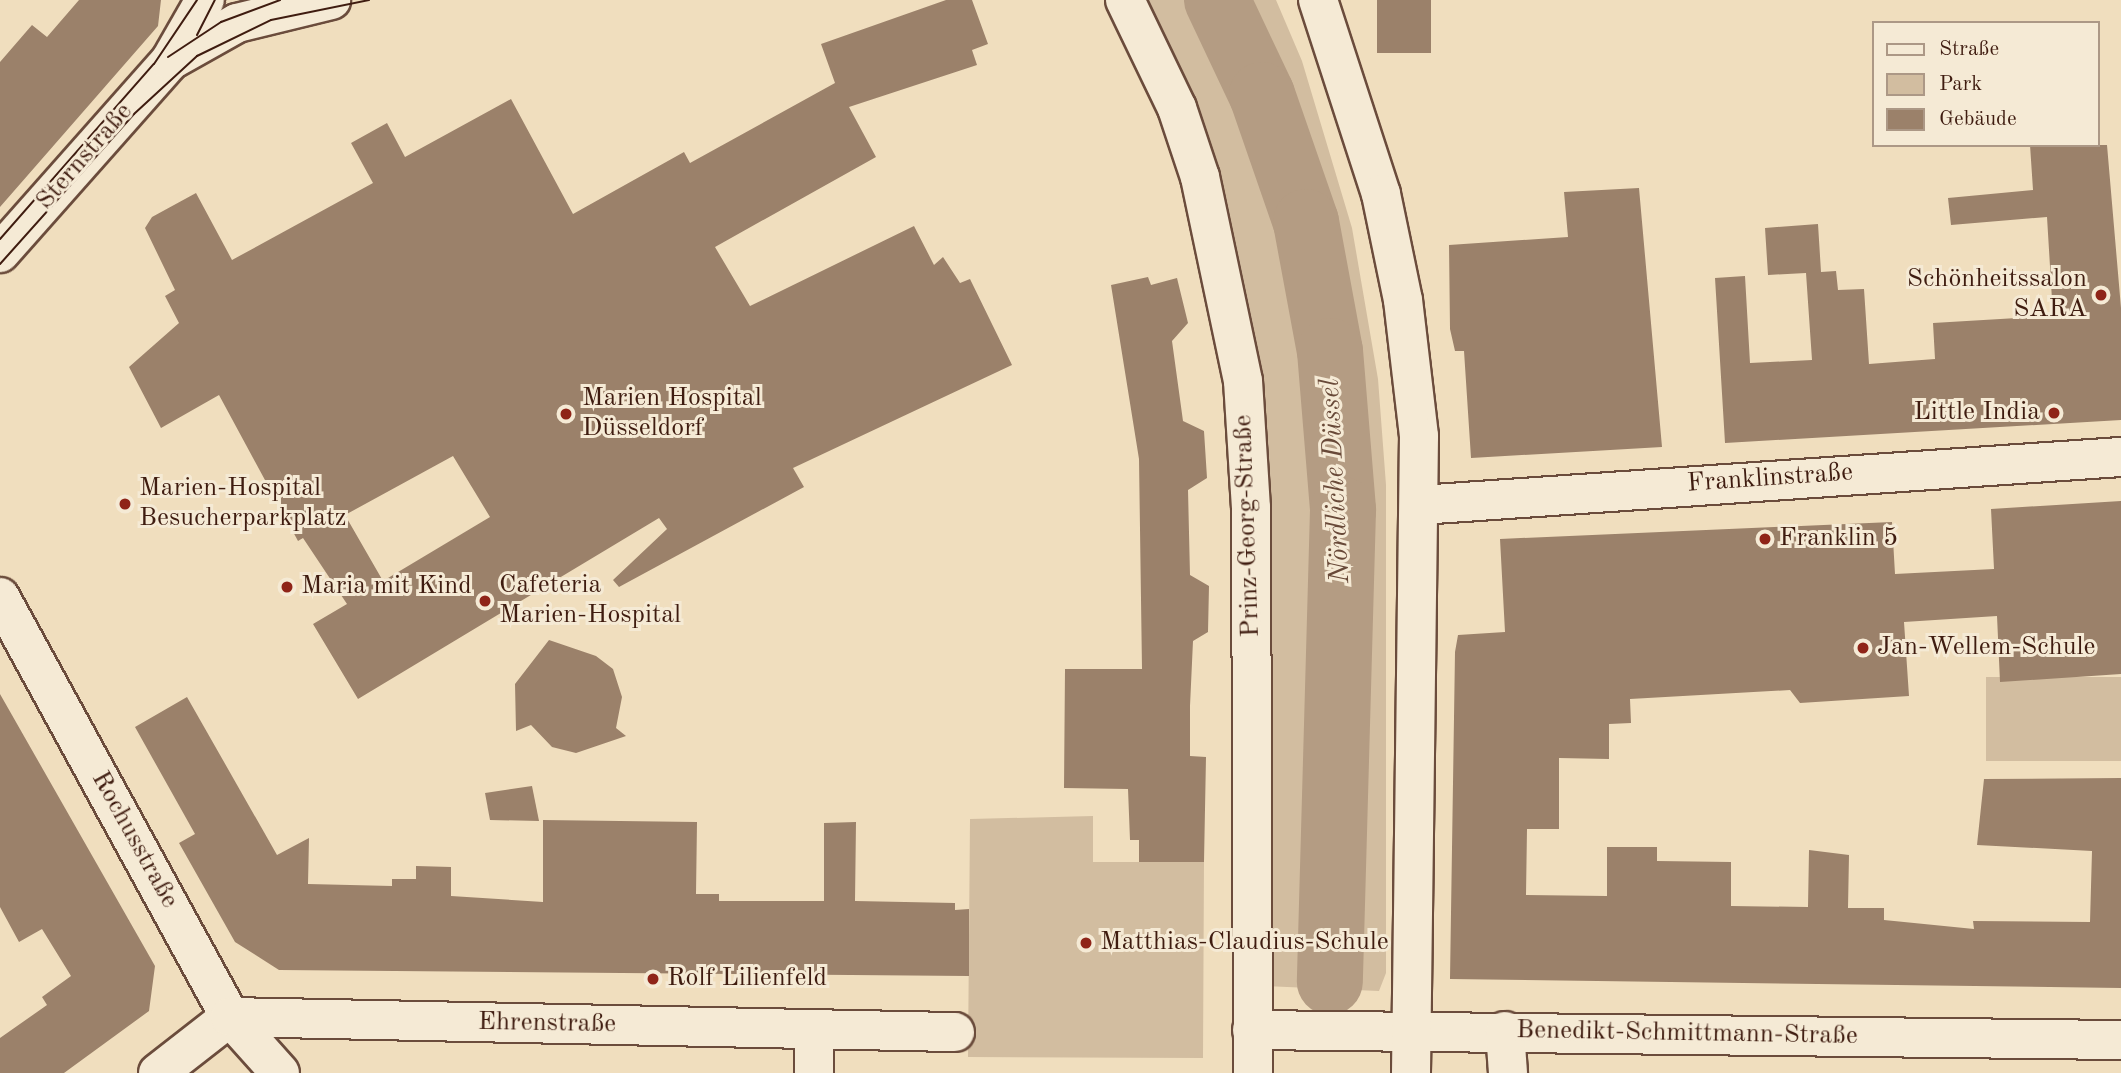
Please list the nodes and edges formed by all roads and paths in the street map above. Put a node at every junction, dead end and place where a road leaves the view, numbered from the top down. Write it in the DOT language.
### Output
graph roads {
  1 [pos="205,0"];
  2 [pos="1125,0"];
  3 [pos="1318,0"];
  4 [pos="305,2"];
  5 [pos="170,61"];
  6 [pos="0,253"];
  7 [pos="2121,457"];
  8 [pos="1420,505"];
  9 [pos="0,597"];
  10 [pos="230,1017"];
  11 [pos="814,1030"];
  12 [pos="1252,1030"];
  13 [pos="1413,1030"];
  14 [pos="1505,1031"];
  15 [pos="955,1032"];
  16 [pos="2121,1040"];
  17 [pos="158,1073"];
  18 [pos="280,1073"];
  19 [pos="814,1073"];
  20 [pos="1253,1073"];
  21 [pos="1411,1073"];
  22 [pos="1507,1073"];
  1 -- 5 [label="street, Sternstraße"];
  2 -- 12 [label="street, Prinz-Georg-Straße"];
  3 -- 8 [label="street"];
  4 -- 5 [label="street, Sternstraße"];
  5 -- 6 [label="street, Sternstraße"];
  7 -- 8 [label="street, Franklinstraße"];
  8 -- 13 [label="street"];
  9 -- 10 [label="street, Rochusstraße"];
  10 -- 11 [label="street, Ehrenstraße"];
  10 -- 17 [label="street"];
  10 -- 18 [label="street, Rochusstraße"];
  11 -- 15 [label="street, Ehrenstraße"];
  11 -- 19 [label="street"];
  12 -- 13 [label="street, Benedikt-Schmittmann-Straße"];
  12 -- 20 [label="street, Prinz-Georg-Straße"];
  13 -- 14 [label="street, Benedikt-Schmittmann-Straße"];
  13 -- 21 [label="street"];
  14 -- 16 [label="street, Benedikt-Schmittmann-Straße"];
  14 -- 22 [label="street"];
}
